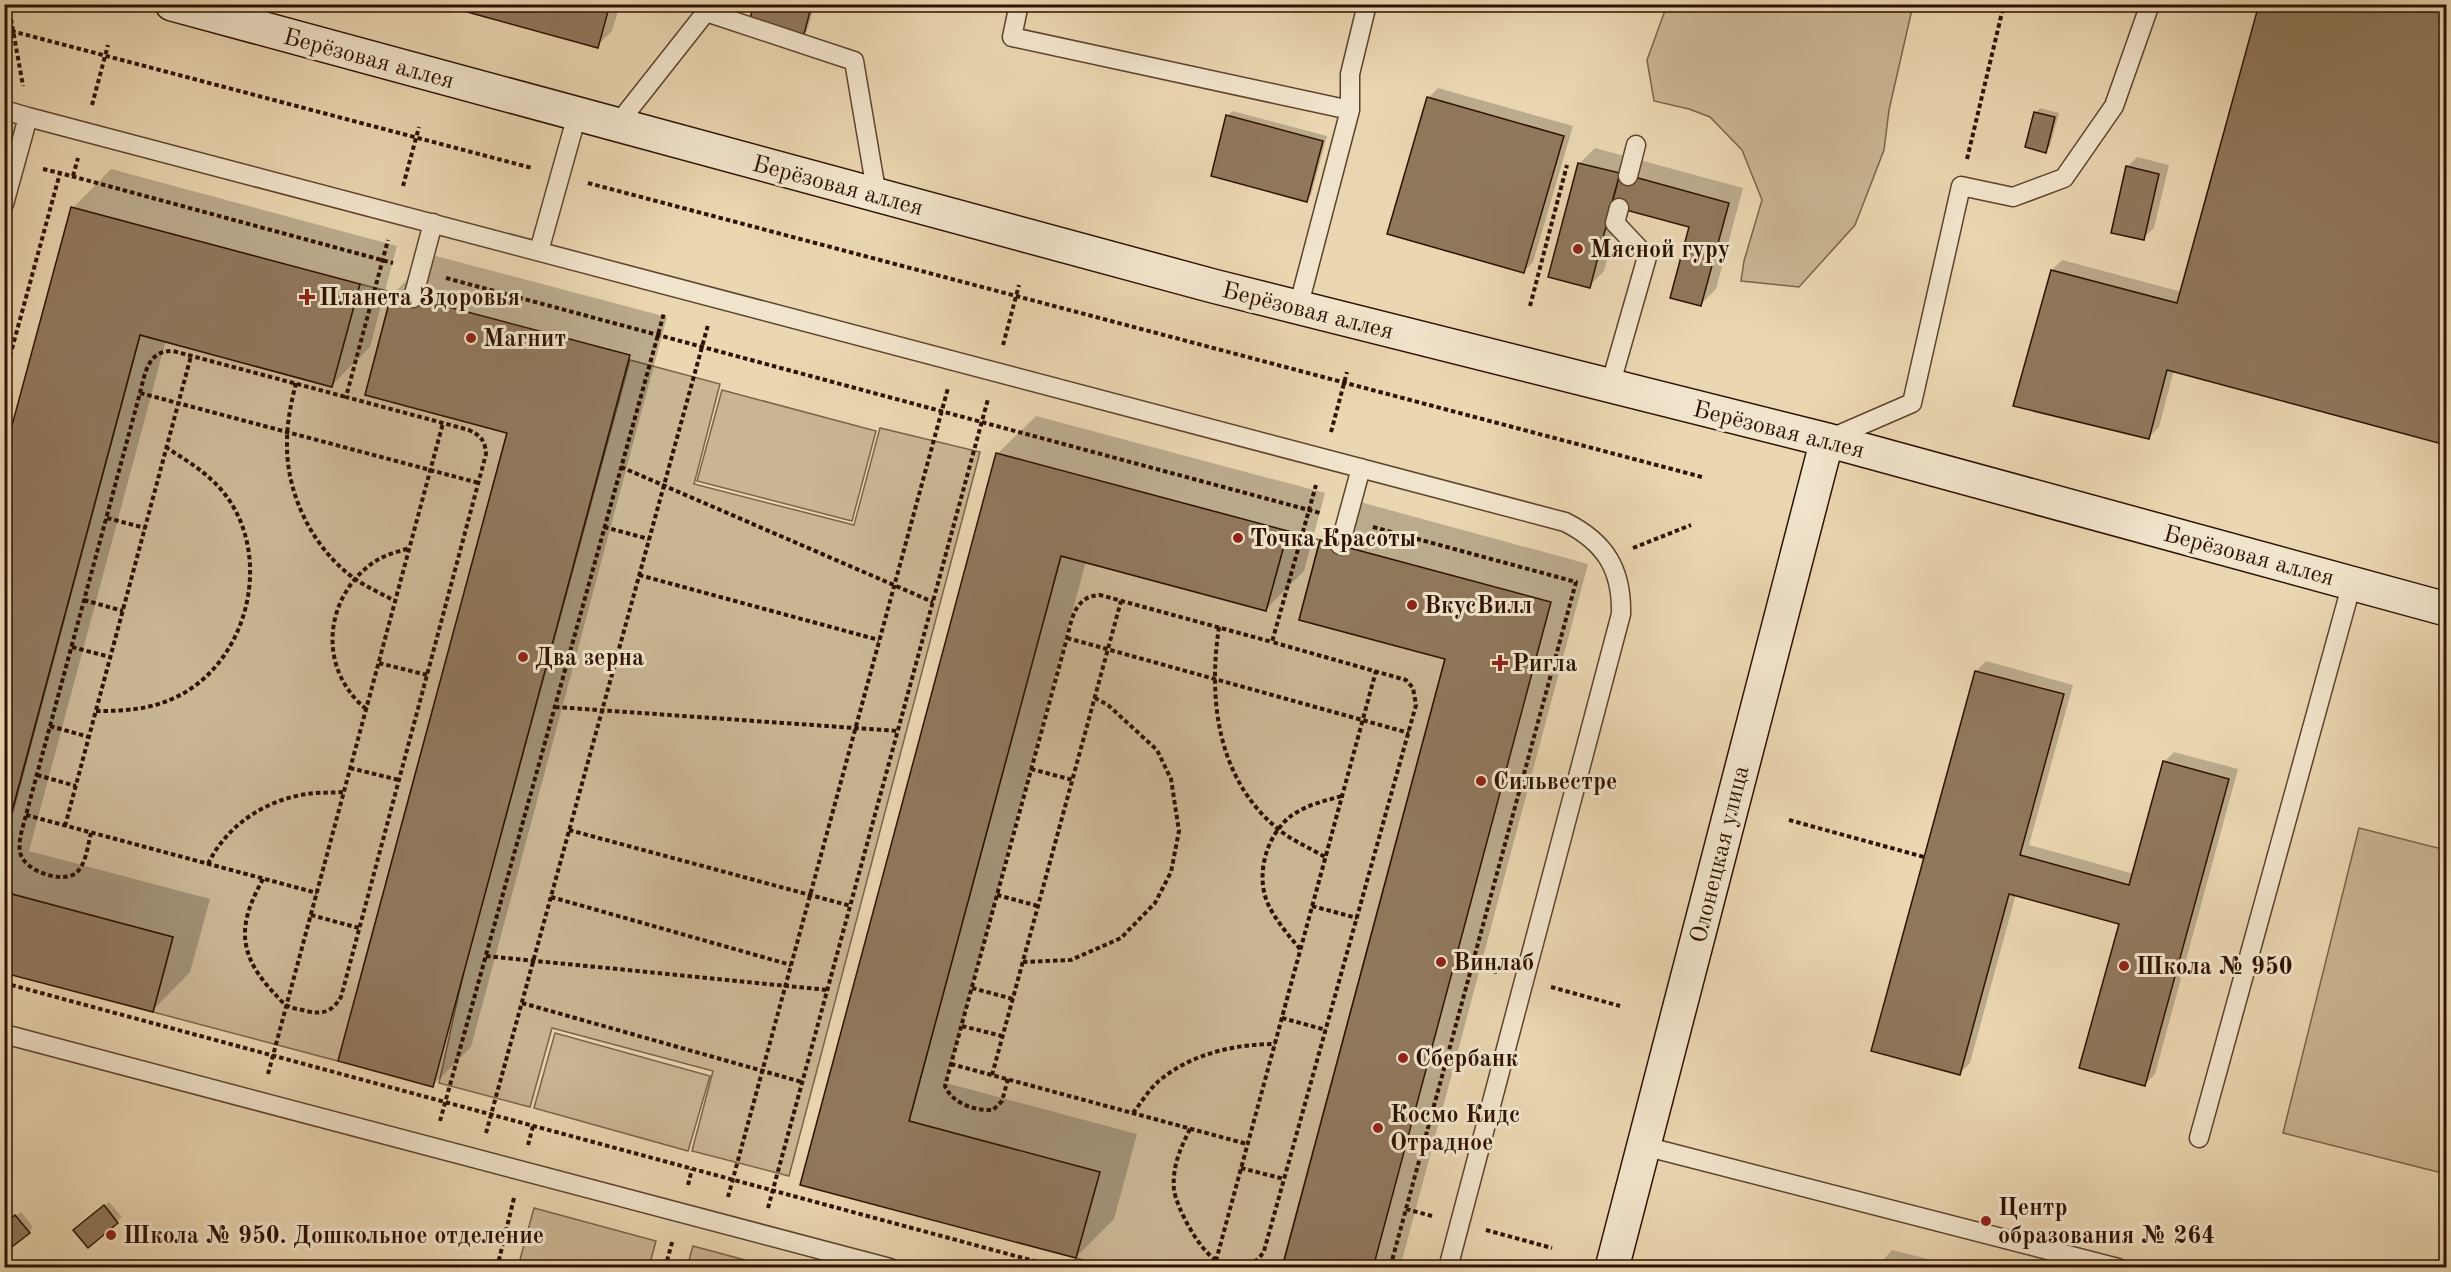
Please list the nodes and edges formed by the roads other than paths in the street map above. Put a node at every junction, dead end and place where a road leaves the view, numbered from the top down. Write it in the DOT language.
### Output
graph roads {
  1 [pos="171,4"];
  2 [pos="1019,4"];
  3 [pos="1367,4"];
  4 [pos="2150,4"];
  5 [pos="707,8"];
  6 [pos="4,110"];
  7 [pos="1350,110"];
  8 [pos="577,115"];
  9 [pos="28,117"];
  10 [pos="616,126"];
  11 [pos="1636,145"];
  12 [pos="1628,176"];
  13 [pos="877,196"];
  14 [pos="4,204"];
  15 [pos="1619,208"];
  16 [pos="433,223"];
  17 [pos="539,251"];
  18 [pos="412,298"];
  19 [pos="1298,308"];
  20 [pos="1610,386"];
  21 [pos="1827,440"];
  22 [pos="1361,468"];
  23 [pos="1340,545"];
  24 [pos="2352,583"];
  25 [pos="2446,609"];
  26 [pos="4,1034"];
  27 [pos="2199,1138"];
  28 [pos="1644,1146"];
  29 [pos="890,1268"];
  30 [pos="1448,1268"];
  31 [pos="1612,1268"];
  32 [pos="2118,1268"];
  1 -- 8 [label="main road, Берёзовая аллея"];
  2 -- 7 [label="lane"];
  3 -- 7 [label="lane"];
  4 -- 21 [label="lane"];
  5 -- 10 [label="lane"];
  5 -- 13 [label="lane"];
  6 -- 9 [label="lane"];
  7 -- 19 [label="lane"];
  8 -- 10 [label="main road, Берёзовая аллея"];
  8 -- 17 [label="lane"];
  9 -- 14 [label="lane"];
  9 -- 16 [label="lane"];
  10 -- 13 [label="main road, Берёзовая аллея"];
  11 -- 12 [label="lane"];
  13 -- 19 [label="main road, Берёзовая аллея"];
  15 -- 20 [label="lane"];
  16 -- 17 [label="lane"];
  16 -- 18 [label="lane"];
  17 -- 22 [label="lane"];
  19 -- 20 [label="main road, Берёзовая аллея"];
  20 -- 21 [label="main road, Берёзовая аллея"];
  21 -- 24 [label="main road, Берёзовая аллея"];
  21 -- 28 [label="main road, Олонецкая улица"];
  22 -- 23 [label="lane"];
  22 -- 30 [label="lane"];
  24 -- 25 [label="main road, Берёзовая аллея"];
  24 -- 27 [label="lane"];
  26 -- 29 [label="lane"];
  28 -- 31 [label="main road, Олонецкая улица"];
  28 -- 32 [label="lane"];
}
